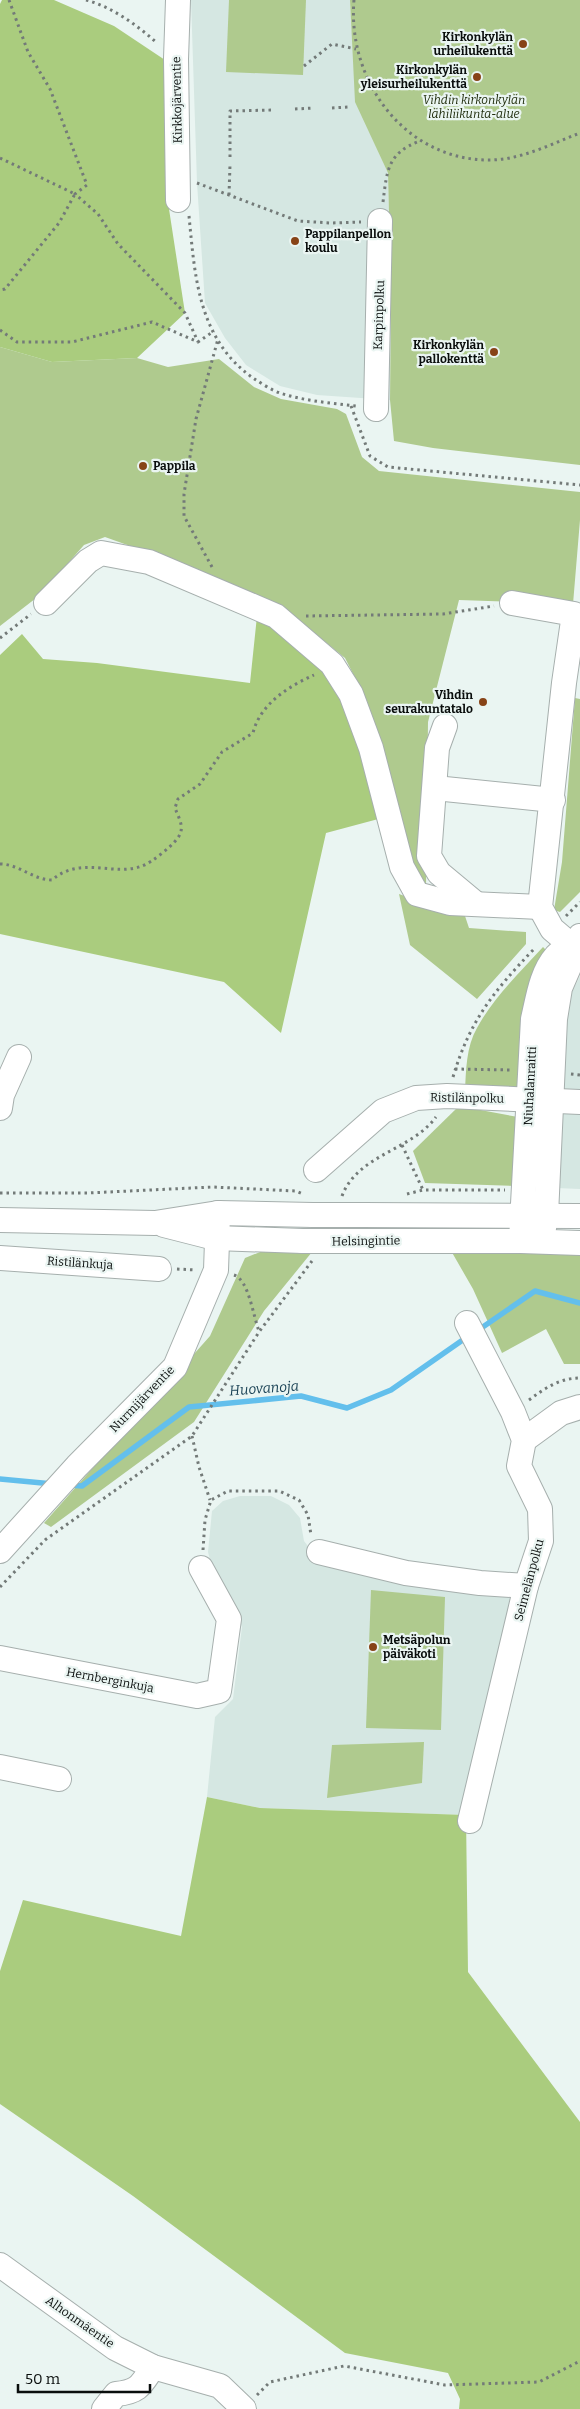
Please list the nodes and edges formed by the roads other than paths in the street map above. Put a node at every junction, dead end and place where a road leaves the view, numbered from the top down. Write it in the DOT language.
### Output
graph roads {
  1 [pos="178,0"];
  2 [pos="178,200"];
  3 [pos="380,222"];
  4 [pos="376,409"];
  5 [pos="46,602"];
  6 [pos="512,603"];
  7 [pos="445,726"];
  8 [pos="435,788"];
  9 [pos="553,800"];
  10 [pos="475,903"];
  11 [pos="540,907"];
  12 [pos="576,941"];
  13 [pos="19,1057"];
  14 [pos="529,1100"];
  15 [pos="553,1101"];
  16 [pos="580,1102"];
  17 [pos="0,1108"];
  18 [pos="316,1170"];
  19 [pos="218,1213"];
  20 [pos="522,1215"];
  21 [pos="546,1215"];
  22 [pos="580,1216"];
  23 [pos="0,1220"];
  24 [pos="155,1223"];
  25 [pos="216,1238"];
  26 [pos="531,1241"];
  27 [pos="580,1243"];
  28 [pos="0,1258"];
  29 [pos="159,1269"];
  30 [pos="471,1334"];
  31 [pos="580,1407"];
  32 [pos="524,1440"];
  33 [pos="0,1551"];
  34 [pos="319,1552"];
  35 [pos="201,1568"];
  36 [pos="526,1586"];
  37 [pos="0,1658"];
  38 [pos="0,1767"];
  39 [pos="59,1778"];
  40 [pos="470,1821"];
  41 [pos="0,2265"];
  42 [pos="153,2367"];
  43 [pos="104,2409"];
  44 [pos="244,2409"];
  1 -- 2 [label="street, Kirkkojärventie"];
  3 -- 4 [label="street, Karpinpolku"];
  5 -- 10 [label="street"];
  6 -- 9 [label="street"];
  7 -- 8 [label="street"];
  8 -- 9 [label="street"];
  8 -- 10 [label="street"];
  9 -- 11 [label="street"];
  10 -- 11 [label="street"];
  11 -- 12 [label="street"];
  12 -- 14 [label="street, Niuhalanraitti"];
  12 -- 15 [label="street, Niuhalanraitti"];
  13 -- 17 [label="street"];
  14 -- 15 [label="street, Ristilänpolku"];
  14 -- 18 [label="street, Ristilänpolku"];
  14 -- 20 [label="street, Niuhalanraitti"];
  15 -- 16 [label="street, Ristilänpolku"];
  15 -- 21 [label="street, Niuhalanraitti"];
  19 -- 20 [label="street, Helsingintie, bridge"];
  19 -- 24 [label="street, Helsingintie"];
  19 -- 25 [label="street, Nurmijärventie"];
  20 -- 21 [label="street, Helsingintie"];
  20 -- 26 [label="street, Niuhalanraitti"];
  21 -- 22 [label="street, Helsingintie"];
  21 -- 26 [label="street, Niuhalanraitti"];
  23 -- 24 [label="street, Helsingintie"];
  24 -- 25 [label="street, Helsingintie"];
  25 -- 26 [label="street, Helsingintie, bridge"];
  25 -- 33 [label="street, Nurmijärventie"];
  26 -- 27 [label="street, Helsingintie"];
  28 -- 29 [label="street, Ristilänkuja"];
  30 -- 32 [label="street"];
  31 -- 32 [label="street"];
  32 -- 36 [label="street, Seimelänpolku"];
  34 -- 36 [label="street"];
  35 -- 37 [label="street, Hernberginkuja"];
  36 -- 40 [label="street, Seimelänpolku"];
  38 -- 39 [label="street"];
  41 -- 42 [label="street, Alhonmäentie"];
  42 -- 43 [label="street"];
  42 -- 44 [label="street, Alhonmäentie"];
}
